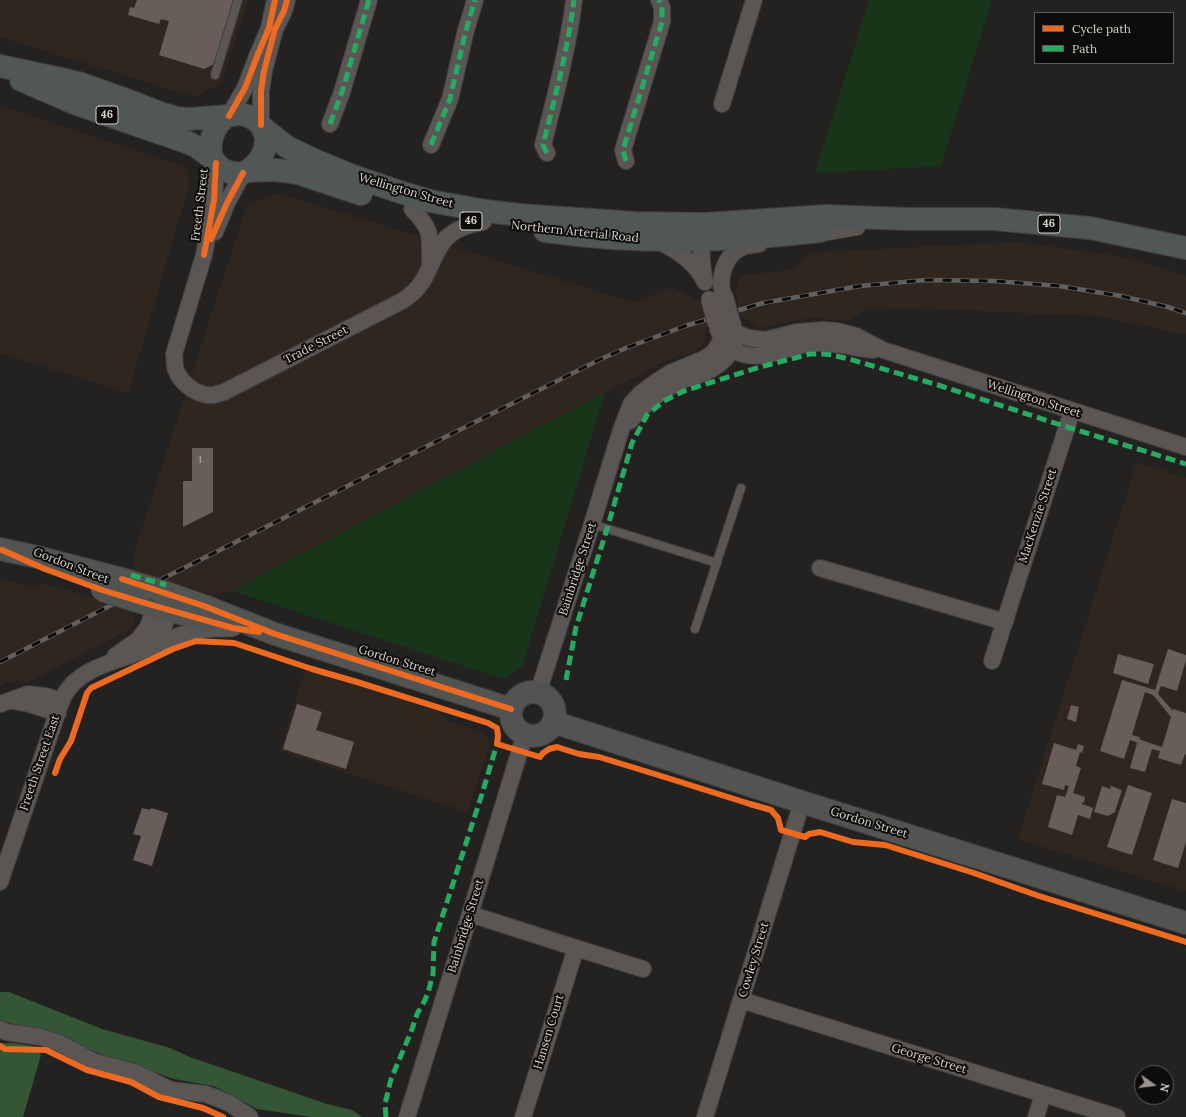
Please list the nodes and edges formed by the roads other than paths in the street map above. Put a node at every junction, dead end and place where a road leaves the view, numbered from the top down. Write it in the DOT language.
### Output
graph roads {
  1 [pos="238,0"];
  2 [pos="275,0"];
  3 [pos="287,0"];
  4 [pos="369,0"];
  5 [pos="475,0"];
  6 [pos="574,0"];
  7 [pos="659,0"];
  8 [pos="754,0"];
  9 [pos="0,66"];
  10 [pos="0,70"];
  11 [pos="215,75"];
  12 [pos="722,104"];
  13 [pos="228,116"];
  14 [pos="330,124"];
  15 [pos="262,127"];
  16 [pos="431,145"];
  17 [pos="547,153"];
  18 [pos="214,161"];
  19 [pos="626,161"];
  20 [pos="245,172"];
  21 [pos="412,210"];
  22 [pos="909,218"];
  23 [pos="483,222"];
  24 [pos="857,227"];
  25 [pos="705,234"];
  26 [pos="654,240"];
  27 [pos="1186,248"];
  28 [pos="204,255"];
  29 [pos="430,266"];
  30 [pos="705,282"];
  31 [pos="718,294"];
  32 [pos="723,322"];
  33 [pos="738,334"];
  34 [pos="727,344"];
  35 [pos="883,350"];
  36 [pos="187,386"];
  37 [pos="1072,411"];
  38 [pos="1186,447"];
  39 [pos="740,488"];
  40 [pos="592,524"];
  41 [pos="1,549"];
  42 [pos="717,563"];
  43 [pos="820,568"];
  44 [pos="157,600"];
  45 [pos="1005,622"];
  46 [pos="233,628"];
  47 [pos="696,629"];
  48 [pos="275,634"];
  49 [pos="146,649"];
  50 [pos="992,661"];
  51 [pos="107,663"];
  52 [pos="538,693"];
  53 [pos="2,704"];
  54 [pos="60,707"];
  55 [pos="511,709"];
  56 [pos="553,722"];
  57 [pos="525,734"];
  58 [pos="802,802"];
  59 [pos="0,882"];
  60 [pos="470,914"];
  61 [pos="1186,923"];
  62 [pos="576,948"];
  63 [pos="642,969"];
  64 [pos="741,1000"];
  65 [pos="0,1029"];
  66 [pos="1043,1094"];
  67 [pos="250,1117"];
  68 [pos="407,1117"];
  69 [pos="523,1117"];
  70 [pos="705,1117"];
  71 [pos="1036,1117"];
  72 [pos="1117,1117"];
  1 -- 11 [label="lane"];
  2 -- 13 [label="street"];
  3 -- 15 [label="street"];
  4 -- 14 [label="street"];
  5 -- 16 [label="street"];
  6 -- 17 [label="street"];
  7 -- 19 [label="street"];
  8 -- 12 [label="street"];
  9 -- 13 [label="main road, 46"];
  10 -- 18 [label="main road, 46"];
  13 -- 15 [label="main road, 46"];
  13 -- 18 [label="main road"];
  15 -- 20 [label="main road"];
  15 -- 25 [label="main road, Wellington Street / 46"];
  18 -- 20 [label="main road, 46"];
  18 -- 28 [label="street, Freeth Street"];
  20 -- 21 [label="main road, Northern Arterial Road / 46"];
  20 -- 28 [label="street, Freeth Street"];
  21 -- 23 [label="main road, Northern Arterial Road / 46"];
  21 -- 29 [label="street, Trade Street"];
  22 -- 24 [label="main road, Northern Arterial Road / 46"];
  22 -- 25 [label="main road, Northern Arterial Road / 46"];
  22 -- 27 [label="main road, Northern Arterial Road / 46"];
  23 -- 26 [label="main road, Northern Arterial Road / 46"];
  23 -- 29 [label="street, Trade Street"];
  24 -- 25 [label="main road, Northern Arterial Road / 46"];
  24 -- 31 [label="street"];
  25 -- 26 [label="main road, Northern Arterial Road / 46"];
  25 -- 30 [label="street"];
  25 -- 31 [label="street"];
  26 -- 30 [label="street"];
  28 -- 36 [label="street, Freeth Street"];
  29 -- 36 [label="street, Trade Street"];
  30 -- 31 [label="street"];
  31 -- 32 [label="street, bridge"];
  32 -- 33 [label="street"];
  32 -- 34 [label="street"];
  33 -- 34 [label="street"];
  33 -- 35 [label="street, Wellington Street"];
  34 -- 35 [label="street, Wellington Street"];
  34 -- 40 [label="street, Bainbridge Street"];
  35 -- 37 [label="street, Wellington Street"];
  37 -- 38 [label="street, Wellington Street"];
  37 -- 45 [label="street, MacKenzie Street"];
  39 -- 42 [label="lane"];
  40 -- 42 [label="lane"];
  40 -- 52 [label="street, Bainbridge Street"];
  41 -- 44 [label="street, Gordon Street, bridge"];
  41 -- 44 [label="street, Gordon Street, bridge"];
  42 -- 47 [label="lane"];
  43 -- 45 [label="street"];
  44 -- 46 [label="street, Gordon Street"];
  44 -- 48 [label="street, Gordon Street"];
  44 -- 49 [label="street, Freeth Street East"];
  44 -- 51 [label="street, Freeth Street East"];
  45 -- 50 [label="street, MacKenzie Street"];
  46 -- 48 [label="street, Gordon Street"];
  46 -- 49 [label="street, Freeth Street East"];
  48 -- 55 [label="street, Gordon Street"];
  49 -- 51 [label="street, Freeth Street East"];
  51 -- 54 [label="street, Freeth Street East"];
  52 -- 55 [label="street"];
  52 -- 56 [label="street"];
  53 -- 54 [label="street"];
  54 -- 59 [label="street, Freeth Street East"];
  55 -- 57 [label="street"];
  56 -- 57 [label="street"];
  56 -- 58 [label="street, Gordon Street"];
  57 -- 60 [label="street, Bainbridge Street"];
  58 -- 61 [label="street, Gordon Street"];
  58 -- 64 [label="street, Cowley Street"];
  60 -- 62 [label="street"];
  60 -- 68 [label="street, Bainbridge Street"];
  62 -- 63 [label="street"];
  62 -- 69 [label="street, Hansen Court"];
  64 -- 66 [label="street, George Street"];
  64 -- 70 [label="street, Cowley Street"];
  65 -- 67 [label="street"];
  66 -- 71 [label="street"];
  66 -- 72 [label="street, George Street"];
}
